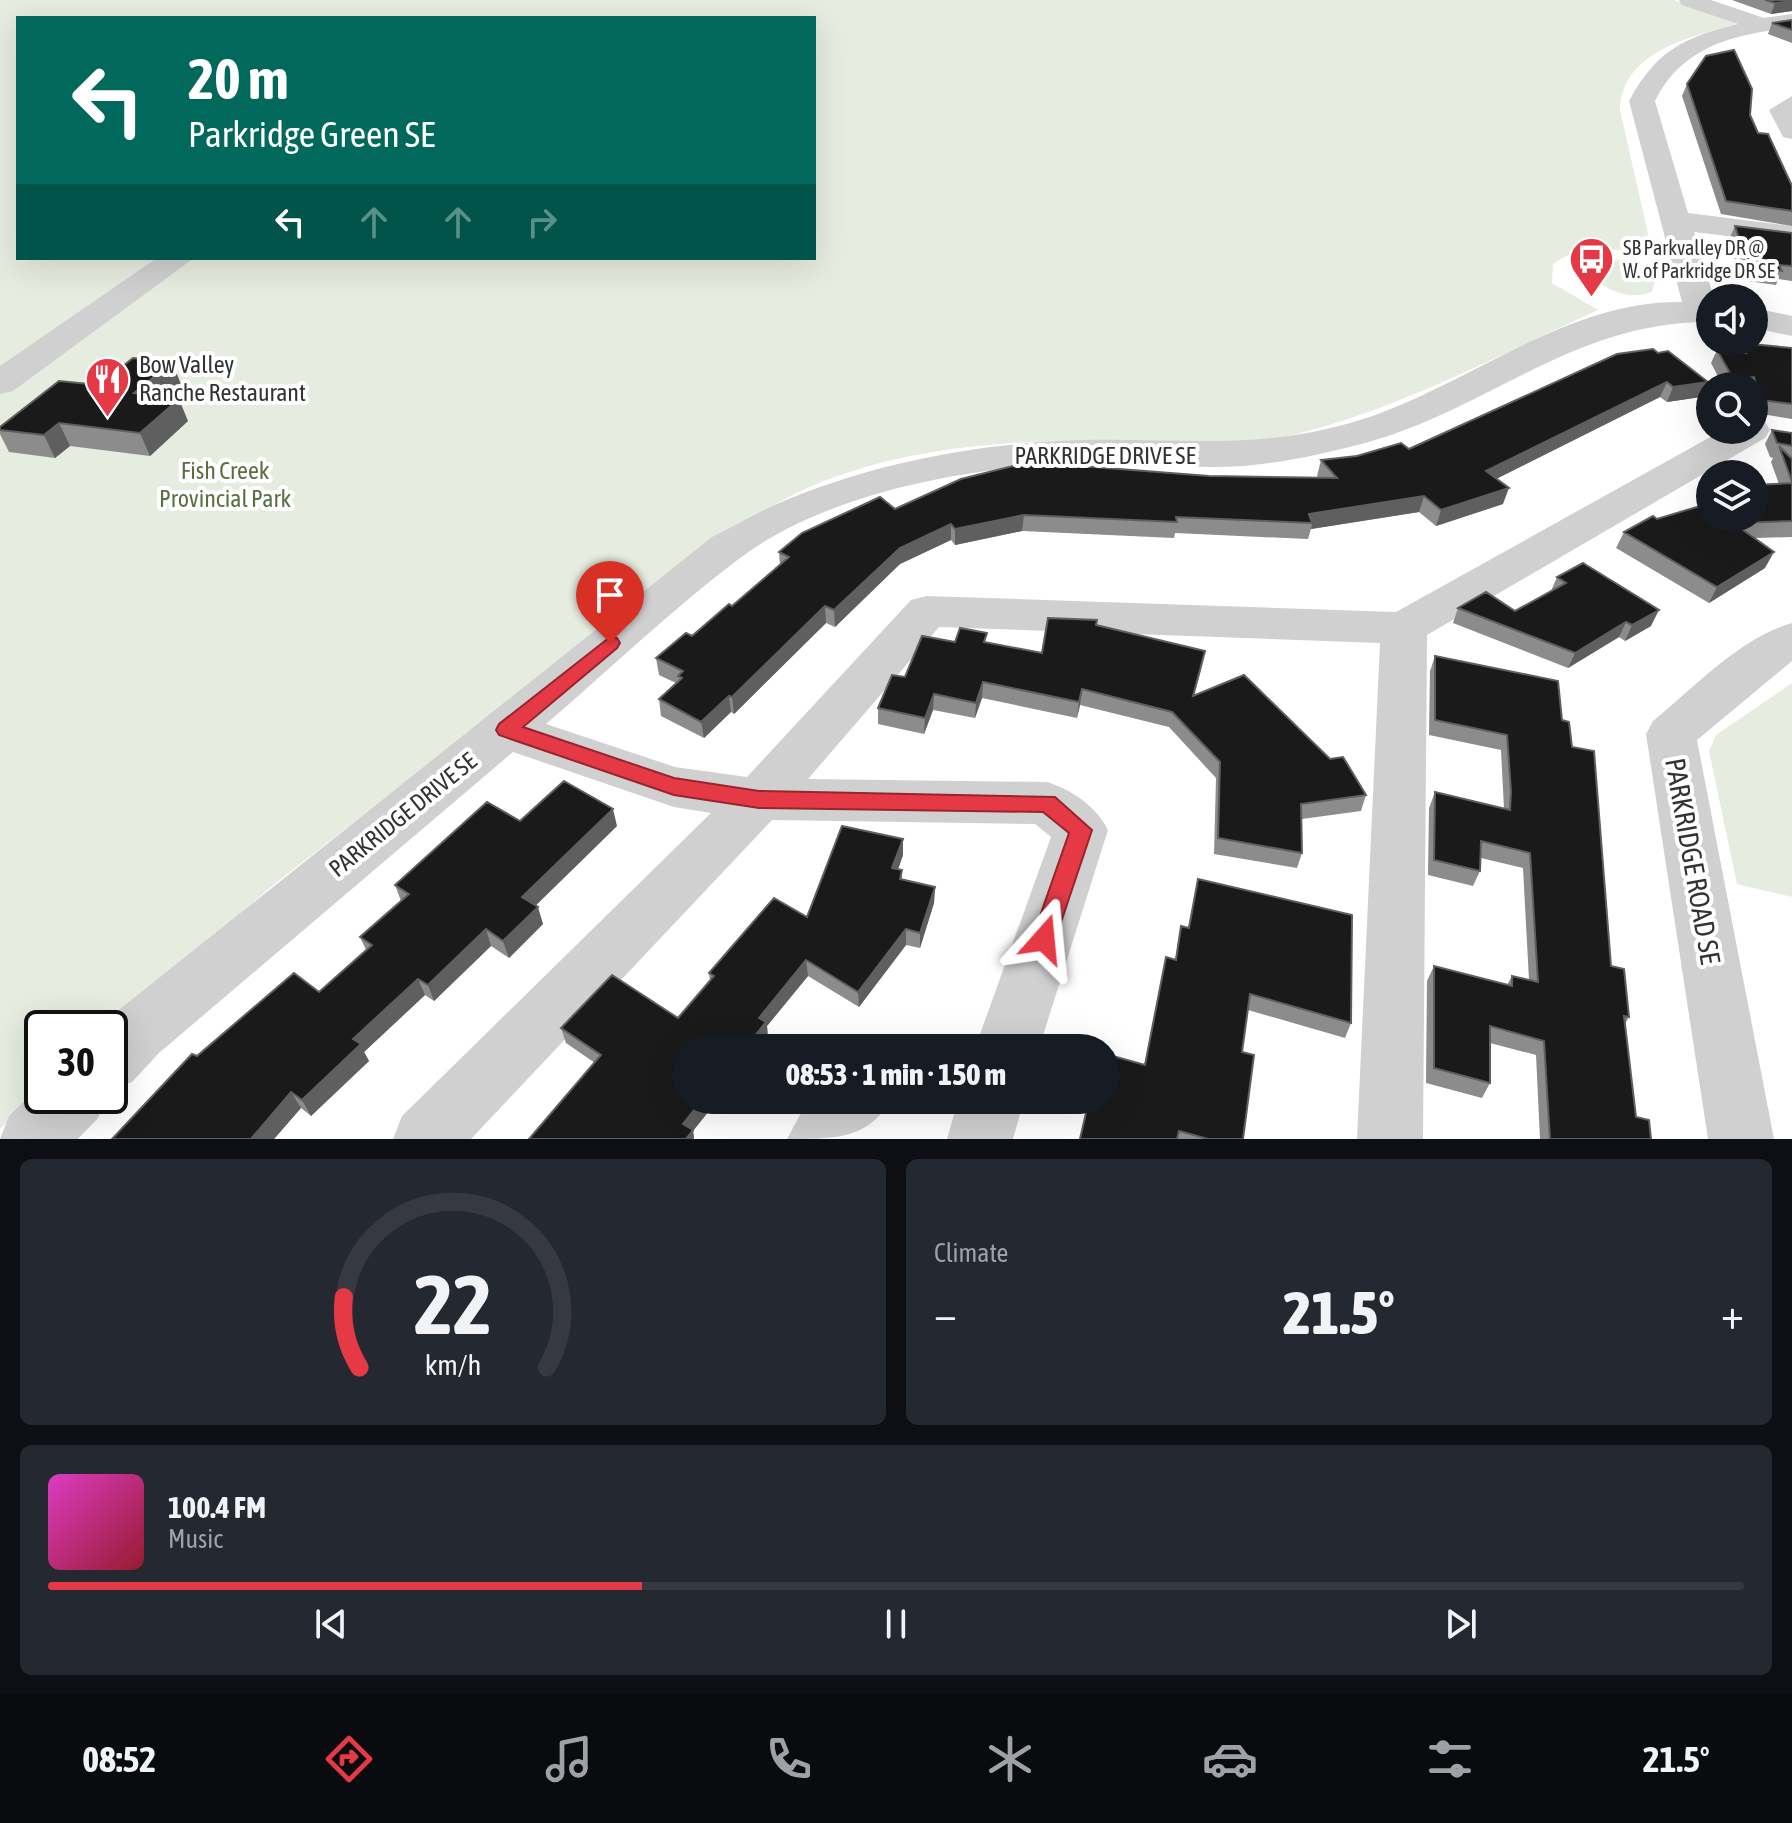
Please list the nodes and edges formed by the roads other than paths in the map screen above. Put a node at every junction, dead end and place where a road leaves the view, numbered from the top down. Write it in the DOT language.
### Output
graph roads {
  1 [pos="1690,0"];
  2 [pos="1792,21"];
  3 [pos="1760,24"];
  4 [pos="1792,104"];
  5 [pos="1792,131"];
  6 [pos="1677,221"];
  7 [pos="1792,235"];
  8 [pos="175,260"];
  9 [pos="1697,284"];
  10 [pos="1696,313"];
  11 [pos="0,383"];
  12 [pos="1768,431"];
  13 [pos="1792,433"];
  14 [pos="1727,444"];
  15 [pos="1404,628"];
  16 [pos="1792,639"];
  17 [pos="507,730"];
  18 [pos="759,799"];
  19 [pos="1012,1034"];
  20 [pos="128,1042"];
  21 [pos="57,1114"];
  22 [pos="840,1114"];
  23 [pos="987,1114"];
  24 [pos="33,1139"];
  25 [pos="426,1139"];
  26 [pos="820,1139"];
  27 [pos="980,1139"];
  28 [pos="1390,1139"];
  29 [pos="1741,1139"];
  1 -- 3 [label="street"];
  2 -- 3 [label="street"];
  3 -- 6 [label="street"];
  4 -- 5 [label="street"];
  6 -- 7 [label="street"];
  6 -- 9 [label="street"];
  8 -- 11 [label="street"];
  10 -- 17 [label="street, PARKRIDGE DRIVE SE"];
  12 -- 13 [label="street"];
  14 -- 15 [label="street"];
  15 -- 18 [label="street"];
  15 -- 28 [label="street"];
  16 -- 29 [label="street, PARKRIDGE ROAD SE"];
  17 -- 18 [label="street"];
  17 -- 20 [label="street, PARKRIDGE DRIVE SE"];
  18 -- 19 [label="street"];
  18 -- 25 [label="street"];
  21 -- 24 [label="street"];
  22 -- 26 [label="street"];
  23 -- 27 [label="street"];
}
